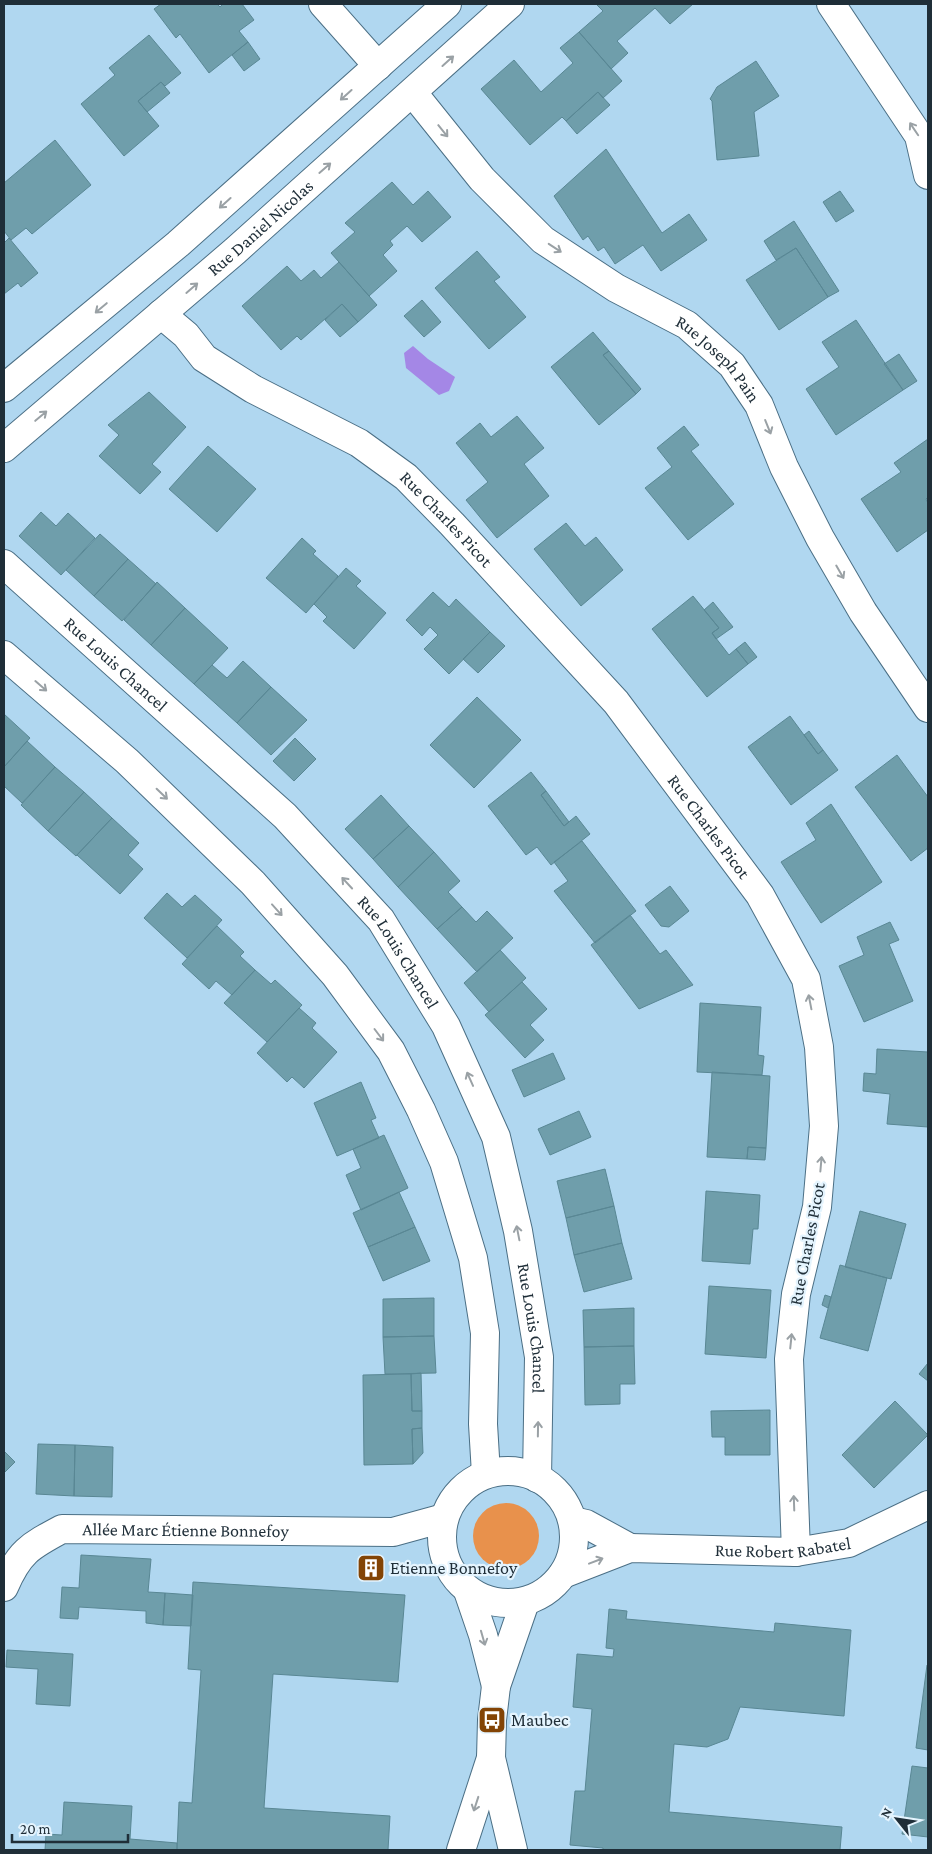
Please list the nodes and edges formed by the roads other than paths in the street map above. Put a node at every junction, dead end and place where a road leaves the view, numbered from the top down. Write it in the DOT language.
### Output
graph roads {
  1 [pos="323,4"];
  2 [pos="448,4"];
  3 [pos="510,4"];
  4 [pos="831,4"];
  5 [pos="378,66"];
  6 [pos="413,93"];
  7 [pos="928,175"];
  8 [pos="162,314"];
  9 [pos="4,388"];
  10 [pos="4,448"];
  11 [pos="4,564"];
  12 [pos="4,655"];
  13 [pos="928,708"];
  14 [pos="486,1474"];
  15 [pos="537,1478"];
  16 [pos="928,1505"];
  17 [pos="444,1518"];
  18 [pos="573,1521"];
  19 [pos="393,1532"];
  20 [pos="630,1548"];
  21 [pos="796,1552"];
  22 [pos="444,1558"];
  23 [pos="563,1574"];
  24 [pos="4,1587"];
  25 [pos="468,1592"];
  26 [pos="526,1602"];
  27 [pos="496,1686"];
  28 [pos="491,1758"];
  29 [pos="461,1850"];
  30 [pos="513,1850"];
  1 -- 5 [label="street"];
  2 -- 5 [label="street"];
  6 -- 3 [label="street, Rue Daniel Nicolas, one-way"];
  7 -- 4 [label="street, one-way"];
  5 -- 9 [label="street, one-way"];
  8 -- 6 [label="street, Rue Daniel Nicolas, one-way"];
  6 -- 13 [label="street, Rue Joseph Pain, one-way"];
  10 -- 8 [label="street, Rue Daniel Nicolas, one-way"];
  21 -- 8 [label="street, Rue Charles Picot, one-way"];
  15 -- 11 [label="street, Rue Louis Chancel, one-way"];
  12 -- 14 [label="street, one-way"];
  14 -- 15 [label="street"];
  14 -- 17 [label="street"];
  15 -- 18 [label="street"];
  16 -- 21 [label="street, Rue Robert Rabatel"];
  17 -- 19 [label="street, Allée Marc Étienne Bonnefoy"];
  17 -- 22 [label="street"];
  18 -- 20 [label="street, Rue Robert Rabatel"];
  18 -- 23 [label="street"];
  19 -- 22 [label="street, Allée Marc Étienne Bonnefoy"];
  19 -- 24 [label="street, Allée Marc Étienne Bonnefoy"];
  20 -- 21 [label="street, Rue Robert Rabatel"];
  23 -- 20 [label="street, Rue Robert Rabatel, one-way"];
  22 -- 25 [label="street"];
  23 -- 26 [label="street"];
  25 -- 26 [label="street"];
  25 -- 27 [label="street, one-way"];
  26 -- 27 [label="street"];
  27 -- 28 [label="street"];
  28 -- 29 [label="street, one-way"];
  28 -- 30 [label="street"];
}
